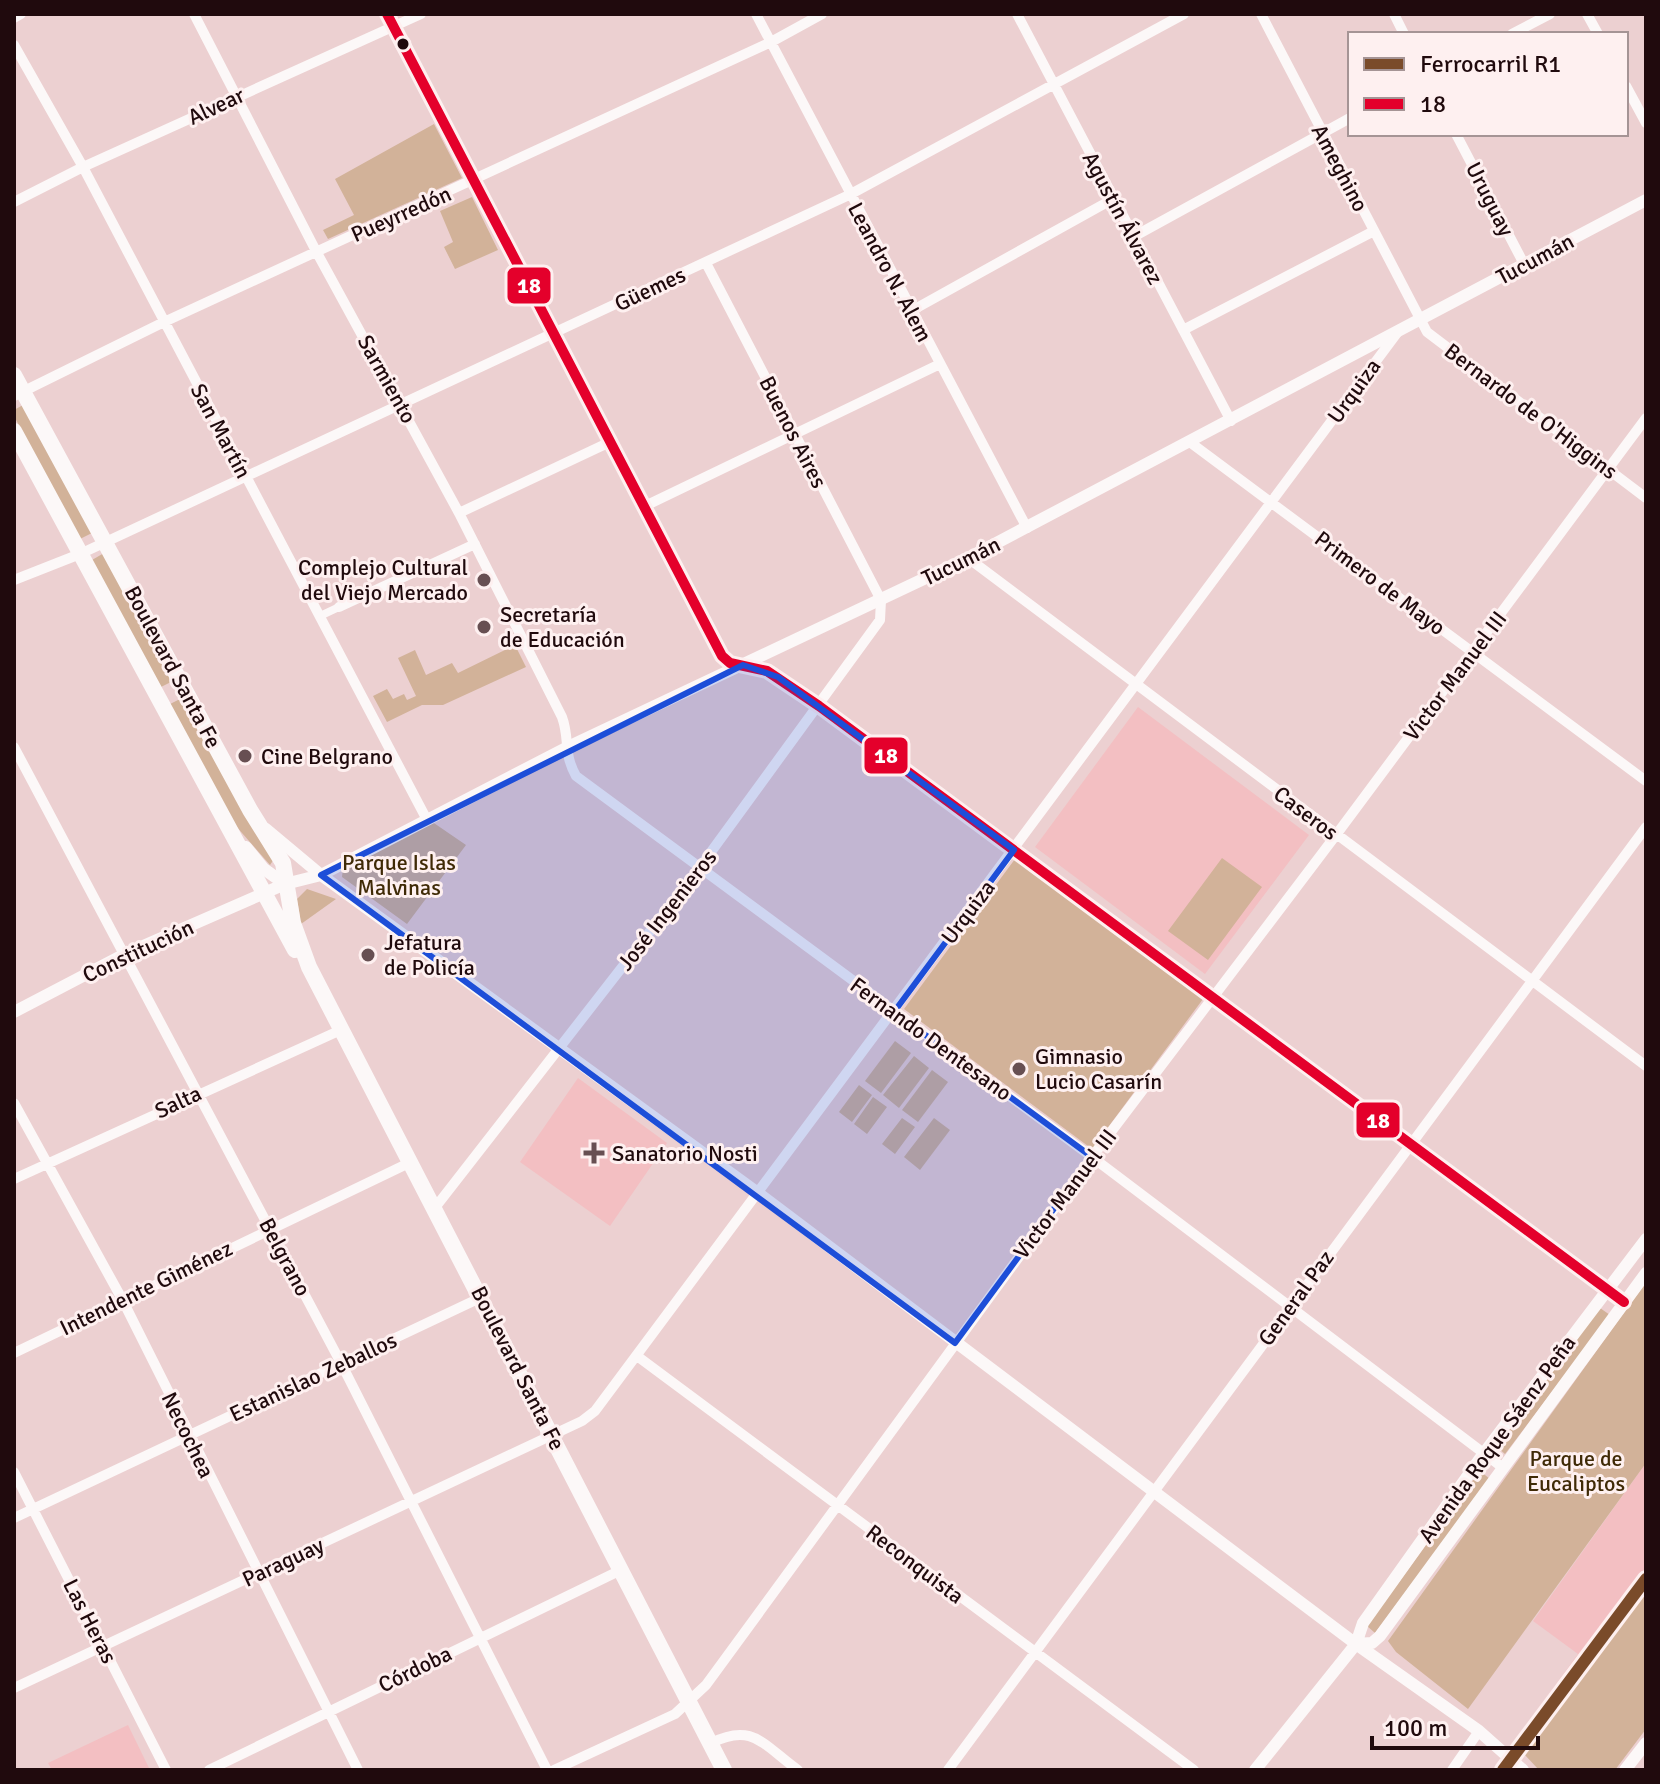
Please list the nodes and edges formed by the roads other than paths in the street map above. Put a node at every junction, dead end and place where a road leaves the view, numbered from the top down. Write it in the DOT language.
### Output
graph roads {
  1 [pos="21,14"];
  2 [pos="194,14"];
  3 [pos="387,14"];
  4 [pos="421,14"];
  5 [pos="756,14"];
  6 [pos="822,14"];
  7 [pos="1017,14"];
  8 [pos="1184,14"];
  9 [pos="1261,14"];
  10 [pos="1394,14"];
  11 [pos="1550,14"];
  12 [pos="1587,14"];
  13 [pos="14,18"];
  14 [pos="393,26"];
  15 [pos="1403,32"];
  16 [pos="1516,32"];
  17 [pos="1597,32"];
  18 [pos="771,42"];
  19 [pos="14,45"];
  20 [pos="1054,85"];
  21 [pos="1628,90"];
  22 [pos="237,96"];
  23 [pos="1348,119"];
  24 [pos="1646,123"];
  25 [pos="1321,133"];
  26 [pos="1457,136"];
  27 [pos="83,167"];
  28 [pos="473,182"];
  29 [pos="849,195"];
  30 [pos="1113,199"];
  31 [pos="1646,200"];
  32 [pos="14,202"];
  33 [pos="1374,231"];
  34 [pos="1133,237"];
  35 [pos="316,251"];
  36 [pos="706,263"];
  37 [pos="1524,264"];
  38 [pos="913,310"];
  39 [pos="1419,321"];
  40 [pos="164,322"];
  41 [pos="1183,330"];
  42 [pos="1397,333"];
  43 [pos="556,334"];
  44 [pos="940,364"];
  45 [pos="14,375"];
  46 [pos="19,394"];
  47 [pos="401,405"];
  48 [pos="1646,418"];
  49 [pos="1231,421"];
  50 [pos="14,431"];
  51 [pos="794,433"];
  52 [pos="610,442"];
  53 [pos="1191,443"];
  54 [pos="1608,469"];
  55 [pos="244,476"];
  56 [pos="1646,498"];
  57 [pos="1272,503"];
  58 [pos="645,506"];
  59 [pos="459,513"];
  60 [pos="1027,528"];
  61 [pos="105,542"];
  62 [pos="475,544"];
  63 [pos="80,554"];
  64 [pos="968,558"];
  65 [pos="14,580"];
  66 [pos="881,600"];
  67 [pos="339,607"];
  68 [pos="320,616"];
  69 [pos="1472,652"];
  70 [pos="743,665"];
  71 [pos="183,686"];
  72 [pos="1135,686"];
  73 [pos="158,698"];
  74 [pos="819,706"];
  75 [pos="14,747"];
  76 [pos="566,748"];
  77 [pos="1646,781"];
  78 [pos="219,809"];
  79 [pos="255,818"];
  80 [pos="426,818"];
  81 [pos="1646,827"];
  82 [pos="1336,835"];
  83 [pos="1014,850"];
  84 [pos="700,867"];
  85 [pos="321,875"];
  86 [pos="285,884"];
  87 [pos="263,893"];
  88 [pos="125,954"];
  89 [pos="309,967"];
  90 [pos="1533,980"];
  91 [pos="1213,998"];
  92 [pos="14,1012"];
  93 [pos="894,1012"];
  94 [pos="343,1029"];
  95 [pos="560,1047"];
  96 [pos="1646,1066"];
  97 [pos="198,1093"];
  98 [pos="14,1103"];
  99 [pos="1410,1143"];
  100 [pos="1092,1157"];
  101 [pos="49,1163"];
  102 [pos="409,1163"];
  103 [pos="14,1179"];
  104 [pos="758,1193"];
  105 [pos="434,1209"];
  106 [pos="270,1228"];
  107 [pos="1646,1239"];
  108 [pos="1646,1273"];
  109 [pos="1608,1290"];
  110 [pos="482,1297"];
  111 [pos="122,1299"];
  112 [pos="1624,1302"];
  113 [pos="1290,1306"];
  114 [pos="955,1343"];
  115 [pos="14,1353"];
  116 [pos="637,1356"];
  117 [pos="342,1365"];
  118 [pos="188,1435"];
  119 [pos="552,1436"];
  120 [pos="1484,1453"];
  121 [pos="1502,1467"];
  122 [pos="14,1472"];
  123 [pos="1154,1490"];
  124 [pos="411,1503"];
  125 [pos="839,1507"];
  126 [pos="33,1510"];
  127 [pos="14,1518"];
  128 [pos="621,1570"];
  129 [pos="257,1573"];
  130 [pos="479,1637"];
  131 [pos="1356,1644"];
  132 [pos="103,1647"];
  133 [pos="1032,1651"];
  134 [pos="14,1688"];
  135 [pos="689,1703"];
  136 [pos="329,1712"];
  137 [pos="1479,1731"];
  138 [pos="711,1743"];
  139 [pos="1646,1743"];
  140 [pos="166,1770"];
  141 [pos="209,1770"];
  142 [pos="358,1770"];
  143 [pos="547,1770"];
  144 [pos="554,1770"];
  145 [pos="724,1770"];
  146 [pos="798,1770"];
  147 [pos="948,1770"];
  148 [pos="1194,1770"];
  149 [pos="1255,1770"];
  150 [pos="1452,1770"];
  151 [pos="1523,1770"];
  152 [pos="1625,1770"];
  1 -- 13 [label="street"];
  2 -- 22 [label="street, Sarmiento"];
  3 -- 14 [label="street"];
  4 -- 14 [label="street, Alvear"];
  5 -- 18 [label="street, Leandro N. Alem"];
  6 -- 18 [label="street, Pueyrredón"];
  7 -- 20 [label="street, Agustín Álvarez"];
  8 -- 20 [label="street, Güemes"];
  9 -- 25 [label="street, Ameghino"];
  10 -- 15 [label="street"];
  11 -- 16 [label="street"];
  12 -- 17 [label="street"];
  14 -- 22 [label="street, Alvear"];
  14 -- 28 [label="street"];
  18 -- 28 [label="street, Pueyrredón"];
  18 -- 29 [label="street, Leandro N. Alem"];
  19 -- 27 [label="street, San Martín"];
  20 -- 29 [label="street, Güemes"];
  20 -- 30 [label="street, Agustín Álvarez"];
  21 -- 24 [label="street"];
  22 -- 27 [label="street, Alvear"];
  22 -- 35 [label="street, Sarmiento"];
  23 -- 25 [label="street"];
  25 -- 33 [label="street, Ameghino"];
  25 -- 34 [label="street"];
  26 -- 37 [label="street, Uruguay"];
  27 -- 32 [label="street, Alvear"];
  27 -- 40 [label="street, San Martín"];
  28 -- 35 [label="street, Pueyrredón"];
  28 -- 43 [label="street"];
  29 -- 36 [label="street, Güemes"];
  29 -- 38 [label="street, Leandro N. Alem"];
  30 -- 34 [label="street, Agustín Álvarez"];
  30 -- 38 [label="street"];
  31 -- 37 [label="street, Tucumán"];
  33 -- 39 [label="street, Ameghino"];
  33 -- 41 [label="street"];
  34 -- 41 [label="street, Agustín Álvarez"];
  35 -- 40 [label="street, Pueyrredón"];
  35 -- 47 [label="street, Sarmiento"];
  36 -- 43 [label="street, Güemes"];
  36 -- 51 [label="street, Buenos Aires"];
  37 -- 39 [label="street, Tucumán"];
  38 -- 44 [label="street, Leandro N. Alem"];
  39 -- 42 [label="street, Tucumán"];
  39 -- 54 [label="street, Bernardo de O'Higgins"];
  40 -- 46 [label="street, Pueyrredón"];
  40 -- 55 [label="street, San Martín"];
  41 -- 49 [label="street, Agustín Álvarez"];
  42 -- 49 [label="street, Tucumán"];
  42 -- 57 [label="street, Urquiza"];
  43 -- 47 [label="street, Güemes"];
  43 -- 52 [label="street"];
  44 -- 51 [label="street"];
  44 -- 60 [label="street, Leandro N. Alem"];
  45 -- 46 [label="main road, Boulevard Santa Fe"];
  46 -- 61 [label="main road, Boulevard Santa Fe"];
  47 -- 55 [label="street, Güemes"];
  47 -- 59 [label="street, Sarmiento"];
  48 -- 54 [label="street, Victor Manuel III"];
  49 -- 53 [label="street, Tucumán"];
  50 -- 63 [label="main road, Boulevard Santa Fe"];
  51 -- 58 [label="street"];
  51 -- 66 [label="street, Buenos Aires"];
  52 -- 58 [label="street"];
  52 -- 59 [label="street"];
  53 -- 57 [label="street, Primero de Mayo"];
  53 -- 60 [label="street, Tucumán"];
  54 -- 56 [label="street, Bernardo de O'Higgins"];
  54 -- 69 [label="street, Victor Manuel III"];
  55 -- 61 [label="street, Güemes"];
  55 -- 68 [label="street, San Martín"];
  57 -- 69 [label="street, Primero de Mayo"];
  57 -- 72 [label="street, Urquiza"];
  58 -- 70 [label="street"];
  59 -- 62 [label="street, Sarmiento"];
  60 -- 64 [label="street, Tucumán"];
  61 -- 63 [label="street, Güemes"];
  61 -- 71 [label="main road, Boulevard Santa Fe"];
  62 -- 67 [label="street"];
  62 -- 76 [label="street, Sarmiento"];
  63 -- 65 [label="street, Güemes"];
  63 -- 73 [label="main road, Boulevard Santa Fe"];
  64 -- 66 [label="street, Tucumán"];
  64 -- 72 [label="street, Caseros"];
  66 -- 70 [label="street, Tucumán"];
  66 -- 74 [label="street, José Ingenieros"];
  67 -- 68 [label="street"];
  68 -- 80 [label="street, San Martín"];
  69 -- 77 [label="street, Primero de Mayo"];
  69 -- 82 [label="street, Victor Manuel III"];
  70 -- 74 [label="street"];
  70 -- 76 [label="street, Tucumán"];
  71 -- 73 [label="main road"];
  71 -- 79 [label="main road, Boulevard Santa Fe"];
  72 -- 82 [label="street, Caseros"];
  72 -- 83 [label="street, Urquiza"];
  73 -- 78 [label="main road, Boulevard Santa Fe"];
  74 -- 83 [label="street"];
  74 -- 84 [label="street, José Ingenieros"];
  75 -- 88 [label="street, Belgrano"];
  76 -- 80 [label="street, Tucumán"];
  76 -- 84 [label="street, Fernando Dentesano"];
  78 -- 86 [label="street"];
  78 -- 87 [label="main road, Boulevard Santa Fe"];
  79 -- 85 [label="street"];
  79 -- 86 [label="main road, Boulevard Santa Fe"];
  80 -- 85 [label="street, Tucumán"];
  81 -- 90 [label="street, General Paz"];
  82 -- 90 [label="street, Caseros"];
  82 -- 91 [label="street, Victor Manuel III"];
  83 -- 91 [label="street"];
  83 -- 93 [label="street, Urquiza"];
  84 -- 93 [label="street, Fernando Dentesano"];
  84 -- 95 [label="street, José Ingenieros"];
  85 -- 86 [label="street, Tucumán"];
  85 -- 95 [label="street"];
  86 -- 87 [label="street, Tucumán"];
  86 -- 89 [label="main road, Boulevard Santa Fe"];
  87 -- 88 [label="street, Constitución"];
  87 -- 89 [label="main road, Boulevard Santa Fe"];
  88 -- 92 [label="street, Constitución"];
  88 -- 97 [label="street, Belgrano"];
  89 -- 94 [label="main road, Boulevard Santa Fe"];
  90 -- 96 [label="street, Caseros"];
  90 -- 99 [label="street, General Paz"];
  91 -- 99 [label="street"];
  91 -- 100 [label="street, Victor Manuel III"];
  93 -- 100 [label="street, Fernando Dentesano"];
  93 -- 104 [label="street, Urquiza"];
  94 -- 97 [label="street, Salta"];
  94 -- 102 [label="main road, Boulevard Santa Fe"];
  95 -- 104 [label="street"];
  95 -- 105 [label="street, José Ingenieros"];
  97 -- 101 [label="street, Salta"];
  97 -- 106 [label="street, Belgrano"];
  98 -- 101 [label="street, Necochea"];
  99 -- 109 [label="street"];
  99 -- 113 [label="street, General Paz"];
  100 -- 113 [label="street, Fernando Dentesano"];
  100 -- 114 [label="street, Victor Manuel III"];
  101 -- 103 [label="street, Salta"];
  101 -- 111 [label="street, Necochea"];
  102 -- 105 [label="main road, Boulevard Santa Fe"];
  102 -- 106 [label="street, Intendente Giménez"];
  104 -- 114 [label="street"];
  104 -- 116 [label="street, Urquiza"];
  105 -- 110 [label="main road, Boulevard Santa Fe"];
  106 -- 111 [label="street, Intendente Giménez"];
  106 -- 117 [label="street, Belgrano"];
  107 -- 109 [label="street, Avenida Roque Sáenz Peña"];
  108 -- 112 [label="street, Avenida Roque Sáenz Peña"];
  109 -- 112 [label="street"];
  109 -- 120 [label="street, Avenida Roque Sáenz Peña"];
  110 -- 117 [label="street, Estanislao Zeballos"];
  110 -- 119 [label="main road, Boulevard Santa Fe"];
  111 -- 115 [label="street, Intendente Giménez"];
  111 -- 118 [label="street, Necochea"];
  112 -- 121 [label="street, Avenida Roque Sáenz Peña"];
  113 -- 120 [label="street, Fernando Dentesano"];
  113 -- 123 [label="street, General Paz"];
  114 -- 123 [label="street"];
  114 -- 125 [label="street, Victor Manuel III"];
  116 -- 119 [label="street, Urquiza"];
  116 -- 125 [label="street, Reconquista"];
  117 -- 118 [label="street, Estanislao Zeballos"];
  117 -- 124 [label="street, Belgrano"];
  118 -- 126 [label="street, Estanislao Zeballos"];
  118 -- 129 [label="street, Necochea"];
  119 -- 124 [label="street, Paraguay"];
  119 -- 128 [label="main road, Boulevard Santa Fe"];
  120 -- 121 [label="street, Fernando Dentesano"];
  120 -- 131 [label="street, Avenida Roque Sáenz Peña"];
  121 -- 131 [label="street, Avenida Roque Sáenz Peña"];
  122 -- 126 [label="street, Las Heras"];
  123 -- 131 [label="street"];
  123 -- 133 [label="street, General Paz"];
  124 -- 129 [label="street, Paraguay"];
  124 -- 130 [label="street, Belgrano"];
  125 -- 133 [label="street, Reconquista"];
  125 -- 135 [label="street, Victor Manuel III"];
  126 -- 127 [label="street, Estanislao Zeballos"];
  126 -- 132 [label="street, Las Heras"];
  128 -- 130 [label="street, Córdoba"];
  128 -- 135 [label="main road, Boulevard Santa Fe"];
  129 -- 132 [label="street, Paraguay"];
  129 -- 136 [label="street, Necochea"];
  130 -- 136 [label="street, Córdoba"];
  130 -- 143 [label="street, Belgrano"];
  131 -- 137 [label="street"];
  131 -- 149 [label="street, Avenida Roque Sáenz Peña"];
  132 -- 134 [label="street, Paraguay"];
  132 -- 140 [label="street, Las Heras"];
  133 -- 147 [label="street, General Paz"];
  133 -- 148 [label="street, Reconquista"];
  135 -- 138 [label="main road, Boulevard Santa Fe"];
  135 -- 144 [label="street"];
  136 -- 141 [label="street, Córdoba"];
  136 -- 142 [label="street, Necochea"];
  137 -- 150 [label="street"];
  137 -- 151 [label="street"];
  138 -- 145 [label="main road, Boulevard Santa Fe"];
  138 -- 146 [label="street"];
  139 -- 152 [label="street"];
}
